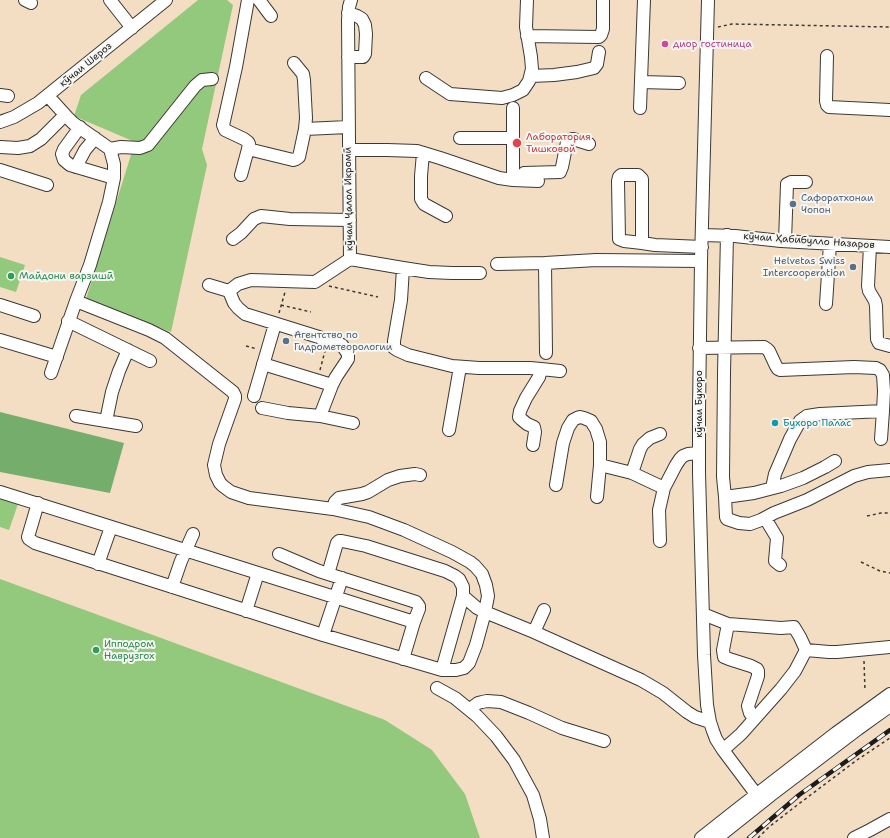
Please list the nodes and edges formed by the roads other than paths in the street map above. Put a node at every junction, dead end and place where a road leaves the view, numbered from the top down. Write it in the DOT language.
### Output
graph roads {
  1 [pos="110,0"];
  2 [pos="166,0"];
  3 [pos="248,0"];
  4 [pos="259,0"];
  5 [pos="351,0"];
  6 [pos="527,0"];
  7 [pos="603,0"];
  8 [pos="644,0"];
  9 [pos="708,0"];
  10 [pos="348,13"];
  11 [pos="271,16"];
  12 [pos="132,28"];
  13 [pos="527,36"];
  14 [pos="599,52"];
  15 [pos="827,56"];
  16 [pos="348,57"];
  17 [pos="294,63"];
  18 [pos="531,76"];
  19 [pos="426,78"];
  20 [pos="212,79"];
  21 [pos="641,82"];
  22 [pos="679,83"];
  23 [pos="48,96"];
  24 [pos="513,108"];
  25 [pos="640,108"];
  26 [pos="890,110"];
  27 [pos="65,115"];
  28 [pos="0,122"];
  29 [pos="80,127"];
  30 [pos="348,127"];
  31 [pos="305,129"];
  32 [pos="95,138"];
  33 [pos="460,138"];
  34 [pos="513,138"];
  35 [pos="588,144"];
  36 [pos="0,148"];
  37 [pos="110,149"];
  38 [pos="248,149"];
  39 [pos="349,150"];
  40 [pos="423,153"];
  41 [pos="76,167"];
  42 [pos="0,170"];
  43 [pos="241,175"];
  44 [pos="513,177"];
  45 [pos="114,178"];
  46 [pos="538,181"];
  47 [pos="806,182"];
  48 [pos="47,185"];
  49 [pos="446,216"];
  50 [pos="350,220"];
  51 [pos="727,235"];
  52 [pos="232,239"];
  53 [pos="702,241"];
  54 [pos="785,241"];
  55 [pos="642,243"];
  56 [pos="830,244"];
  57 [pos="870,246"];
  58 [pos="890,247"];
  59 [pos="350,259"];
  60 [pos="701,261"];
  61 [pos="545,263"];
  62 [pos="497,264"];
  63 [pos="403,268"];
  64 [pos="480,273"];
  65 [pos="209,285"];
  66 [pos="230,291"];
  67 [pos="76,301"];
  68 [pos="826,304"];
  69 [pos="0,305"];
  70 [pos="34,316"];
  71 [pos="68,321"];
  72 [pos="276,324"];
  73 [pos="0,340"];
  74 [pos="890,346"];
  75 [pos="725,347"];
  76 [pos="700,348"];
  77 [pos="128,350"];
  78 [pos="546,353"];
  79 [pos="56,356"];
  80 [pos="150,361"];
  81 [pos="263,364"];
  82 [pos="460,367"];
  83 [pos="541,369"];
  84 [pos="560,372"];
  85 [pos="51,373"];
  86 [pos="332,385"];
  87 [pos="254,396"];
  88 [pos="262,408"];
  89 [pos="883,411"];
  90 [pos="76,416"];
  91 [pos="320,416"];
  92 [pos="106,421"];
  93 [pos="353,423"];
  94 [pos="136,426"];
  95 [pos="449,430"];
  96 [pos="660,434"];
  97 [pos="881,439"];
  98 [pos="533,445"];
  99 [pos="699,453"];
  100 [pos="835,461"];
  101 [pos="600,464"];
  102 [pos="890,470"];
  103 [pos="632,473"];
  104 [pos="420,475"];
  105 [pos="556,485"];
  106 [pos="664,488"];
  107 [pos="772,488"];
  108 [pos="0,492"];
  109 [pos="597,497"];
  110 [pos="725,497"];
  111 [pos="38,504"];
  112 [pos="333,509"];
  113 [pos="765,518"];
  114 [pos="110,527"];
  115 [pos="193,534"];
  116 [pos="660,541"];
  117 [pos="186,550"];
  118 [pos="279,554"];
  119 [pos="98,564"];
  120 [pos="780,565"];
  121 [pos="258,573"];
  122 [pos="328,574"];
  123 [pos="342,578"];
  124 [pos="172,588"];
  125 [pos="463,596"];
  126 [pos="335,598"];
  127 [pos="544,610"];
  128 [pos="246,611"];
  129 [pos="485,612"];
  130 [pos="703,614"];
  131 [pos="414,622"];
  132 [pos="728,624"];
  133 [pos="534,632"];
  134 [pos="323,636"];
  135 [pos="890,647"];
  136 [pos="806,650"];
  137 [pos="403,659"];
  138 [pos="442,670"];
  139 [pos="437,688"];
  140 [pos="890,694"];
  141 [pos="890,706"];
  142 [pos="470,709"];
  143 [pos="754,719"];
  144 [pos="710,722"];
  145 [pos="604,741"];
  146 [pos="723,750"];
  147 [pos="756,794"];
  148 [pos="890,819"];
  149 [pos="873,834"];
  150 [pos="543,838"];
  151 [pos="701,838"];
  152 [pos="717,838"];
  153 [pos="854,838"];
  1 -- 12 [label="street"];
  2 -- 12 [label="street, кӯчаи Шероз"];
  3 -- 38 [label="street"];
  4 -- 11 [label="street"];
  5 -- 10 [label="street, кӯчаи Ҷалол Икромӣ"];
  6 -- 13 [label="street"];
  7 -- 13 [label="street"];
  8 -- 21 [label="street"];
  9 -- 53 [label="street, кӯчаи Бухоро"];
  10 -- 16 [label="street, кӯчаи Ҷалол Икромӣ"];
  10 -- 16 [label="street"];
  12 -- 23 [label="street, кӯчаи Шероз"];
  13 -- 18 [label="street"];
  14 -- 18 [label="street"];
  15 -- 26 [label="street"];
  16 -- 30 [label="street, кӯчаи Ҷалол Икромӣ"];
  17 -- 31 [label="street"];
  18 -- 19 [label="street"];
  20 -- 37 [label="street"];
  21 -- 22 [label="street"];
  21 -- 25 [label="street"];
  23 -- 27 [label="street"];
  23 -- 28 [label="street, кӯчаи Шероз"];
  24 -- 34 [label="street"];
  27 -- 29 [label="street"];
  27 -- 36 [label="street"];
  29 -- 32 [label="street"];
  29 -- 41 [label="street"];
  30 -- 31 [label="street"];
  30 -- 39 [label="street, кӯчаи Ҷалол Икромӣ"];
  31 -- 38 [label="street"];
  32 -- 37 [label="street"];
  32 -- 41 [label="street"];
  33 -- 34 [label="street"];
  34 -- 44 [label="street"];
  35 -- 44 [label="street"];
  37 -- 45 [label="street"];
  38 -- 43 [label="street"];
  39 -- 40 [label="street"];
  39 -- 50 [label="street, кӯчаи Ҷалол Икромӣ"];
  40 -- 44 [label="street"];
  40 -- 49 [label="street"];
  41 -- 45 [label="street"];
  42 -- 48 [label="street"];
  44 -- 46 [label="street"];
  45 -- 67 [label="street"];
  47 -- 54 [label="street"];
  50 -- 52 [label="street"];
  50 -- 59 [label="street, кӯчаи Ҷалол Икромӣ"];
  51 -- 53 [label="street, кӯчаи Ҳабибулло Назаров"];
  51 -- 54 [label="street, кӯчаи Ҳабибулло Назаров"];
  51 -- 75 [label="street"];
  53 -- 55 [label="street, кӯчаи Ҳабибулло Назаров"];
  53 -- 60 [label="street, кӯчаи Бухоро"];
  54 -- 56 [label="street, кӯчаи Ҳабибулло Назаров"];
  55 -- 55 [label="street, кӯчаи Ҳабибулло Назаров"];
  56 -- 57 [label="street, кӯчаи Ҳабибулло Назаров"];
  56 -- 68 [label="street"];
  57 -- 58 [label="street, кӯчаи Ҳабибулло Назаров"];
  57 -- 74 [label="street"];
  59 -- 63 [label="street, кӯчаи Ҷалол Икромӣ"];
  59 -- 66 [label="street"];
  60 -- 61 [label="street"];
  60 -- 76 [label="street, кӯчаи Бухоро"];
  61 -- 62 [label="street"];
  61 -- 78 [label="street"];
  63 -- 64 [label="street, кӯчаи Ҷалол Икромӣ"];
  63 -- 82 [label="street"];
  65 -- 66 [label="street"];
  66 -- 72 [label="street"];
  67 -- 71 [label="street"];
  67 -- 112 [label="street"];
  69 -- 70 [label="street"];
  71 -- 77 [label="street"];
  71 -- 79 [label="street"];
  72 -- 81 [label="street"];
  72 -- 86 [label="street"];
  73 -- 79 [label="street"];
  75 -- 76 [label="street"];
  75 -- 89 [label="street"];
  75 -- 110 [label="street"];
  76 -- 99 [label="street, кӯчаи Бухоро"];
  77 -- 80 [label="street"];
  77 -- 92 [label="street"];
  79 -- 85 [label="street"];
  81 -- 86 [label="street"];
  81 -- 87 [label="street"];
  82 -- 83 [label="street"];
  82 -- 95 [label="street"];
  83 -- 84 [label="street"];
  83 -- 98 [label="street"];
  86 -- 91 [label="street"];
  88 -- 91 [label="street"];
  89 -- 97 [label="street"];
  89 -- 107 [label="street"];
  90 -- 92 [label="street"];
  91 -- 93 [label="street"];
  92 -- 94 [label="street"];
  96 -- 103 [label="street"];
  99 -- 106 [label="street"];
  99 -- 130 [label="street, кӯчаи Бухоро"];
  100 -- 107 [label="street"];
  101 -- 103 [label="street"];
  101 -- 105 [label="street"];
  101 -- 109 [label="street"];
  102 -- 113 [label="street"];
  103 -- 106 [label="street"];
  104 -- 112 [label="street"];
  106 -- 116 [label="street"];
  107 -- 110 [label="street"];
  108 -- 111 [label="street"];
  110 -- 113 [label="street"];
  111 -- 114 [label="street"];
  111 -- 119 [label="street"];
  112 -- 129 [label="street"];
  113 -- 120 [label="street"];
  114 -- 117 [label="street"];
  114 -- 119 [label="street"];
  115 -- 117 [label="street"];
  117 -- 121 [label="street"];
  117 -- 124 [label="street"];
  118 -- 122 [label="street"];
  119 -- 124 [label="street"];
  121 -- 126 [label="street"];
  121 -- 128 [label="street"];
  122 -- 123 [label="street"];
  122 -- 125 [label="street"];
  123 -- 126 [label="street"];
  123 -- 131 [label="street"];
  124 -- 128 [label="street"];
  125 -- 129 [label="street"];
  125 -- 138 [label="street"];
  126 -- 131 [label="street"];
  126 -- 134 [label="street"];
  127 -- 133 [label="street"];
  128 -- 134 [label="street"];
  129 -- 133 [label="street"];
  129 -- 138 [label="street"];
  130 -- 132 [label="street"];
  130 -- 144 [label="street, кӯчаи Бухоро"];
  131 -- 137 [label="street"];
  132 -- 136 [label="street"];
  132 -- 143 [label="street"];
  133 -- 144 [label="street"];
  134 -- 137 [label="street"];
  135 -- 136 [label="street"];
  136 -- 143 [label="street"];
  137 -- 138 [label="street"];
  139 -- 142 [label="street"];
  140 -- 147 [label="street"];
  141 -- 152 [label="street"];
  142 -- 145 [label="street"];
  142 -- 150 [label="street"];
  143 -- 146 [label="street"];
  144 -- 146 [label="street, кӯчаи Бухоро"];
  146 -- 147 [label="street, кӯчаи Бухоро"];
  147 -- 151 [label="street"];
  148 -- 149 [label="street"];
  149 -- 153 [label="street"];
}
